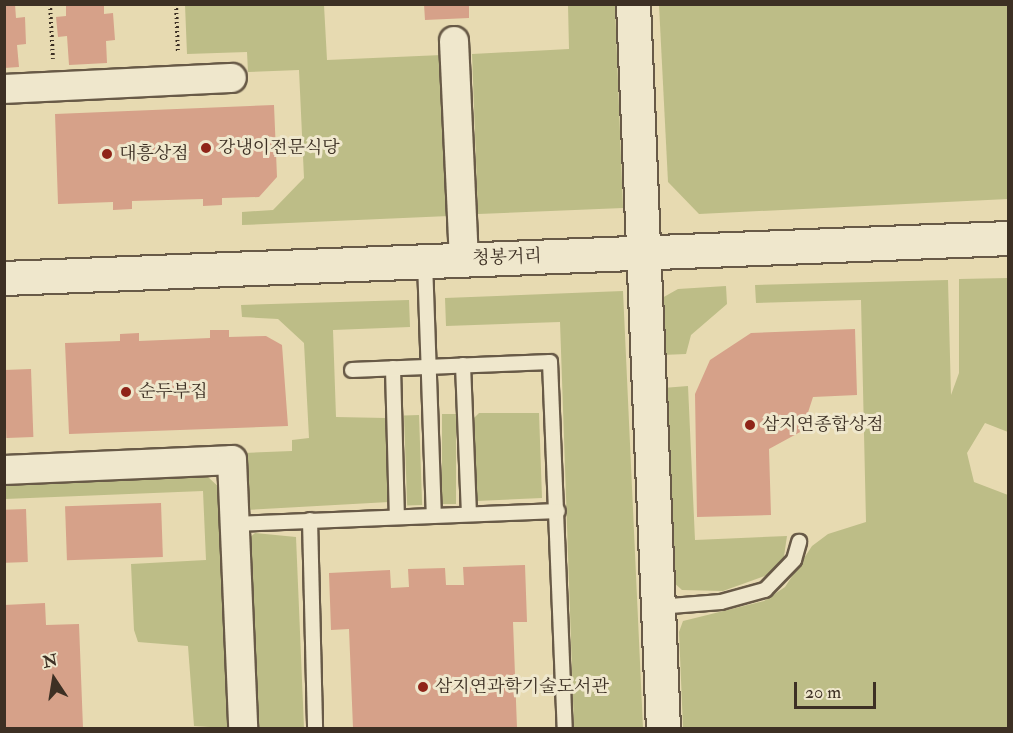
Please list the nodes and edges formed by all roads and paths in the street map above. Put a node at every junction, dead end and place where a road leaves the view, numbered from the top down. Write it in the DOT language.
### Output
graph roads {
  1 [pos="50,4"];
  2 [pos="176,4"];
  3 [pos="633,4"];
  4 [pos="454,40"];
  5 [pos="53,59"];
  6 [pos="232,78"];
  7 [pos="180,81"];
  8 [pos="4,90"];
  9 [pos="1008,238"];
  10 [pos="642,252"];
  11 [pos="464,260"];
  12 [pos="425,262"];
  13 [pos="4,278"];
  14 [pos="463,365"];
  15 [pos="428,367"];
  16 [pos="393,368"];
  17 [pos="352,370"];
  18 [pos="4,470"];
  19 [pos="558,511"];
  20 [pos="469,514"];
  21 [pos="434,516"];
  22 [pos="397,517"];
  23 [pos="310,520"];
  24 [pos="235,524"];
  25 [pos="799,542"];
  26 [pos="658,607"];
  27 [pos="243,729"];
  28 [pos="315,729"];
  29 [pos="565,729"];
  30 [pos="663,729"];
  1 -- 5 [label="path"];
  2 -- 7 [label="path"];
  3 -- 10 [label="street"];
  4 -- 11 [label="street"];
  6 -- 7 [label="street"];
  7 -- 8 [label="street"];
  9 -- 10 [label="street, 청봉거리"];
  10 -- 11 [label="street, 청봉거리"];
  10 -- 26 [label="street"];
  11 -- 12 [label="street, 청봉거리"];
  12 -- 13 [label="street, 청봉거리"];
  12 -- 15 [label="lane"];
  14 -- 15 [label="lane"];
  14 -- 19 [label="lane"];
  14 -- 20 [label="lane"];
  15 -- 16 [label="lane"];
  15 -- 21 [label="lane"];
  16 -- 17 [label="lane"];
  16 -- 22 [label="lane"];
  18 -- 24 [label="street"];
  19 -- 20 [label="lane"];
  19 -- 29 [label="lane"];
  20 -- 21 [label="lane"];
  21 -- 22 [label="lane"];
  22 -- 23 [label="lane"];
  23 -- 24 [label="lane"];
  23 -- 28 [label="lane"];
  24 -- 27 [label="street"];
  25 -- 26 [label="lane"];
  26 -- 30 [label="street"];
}
